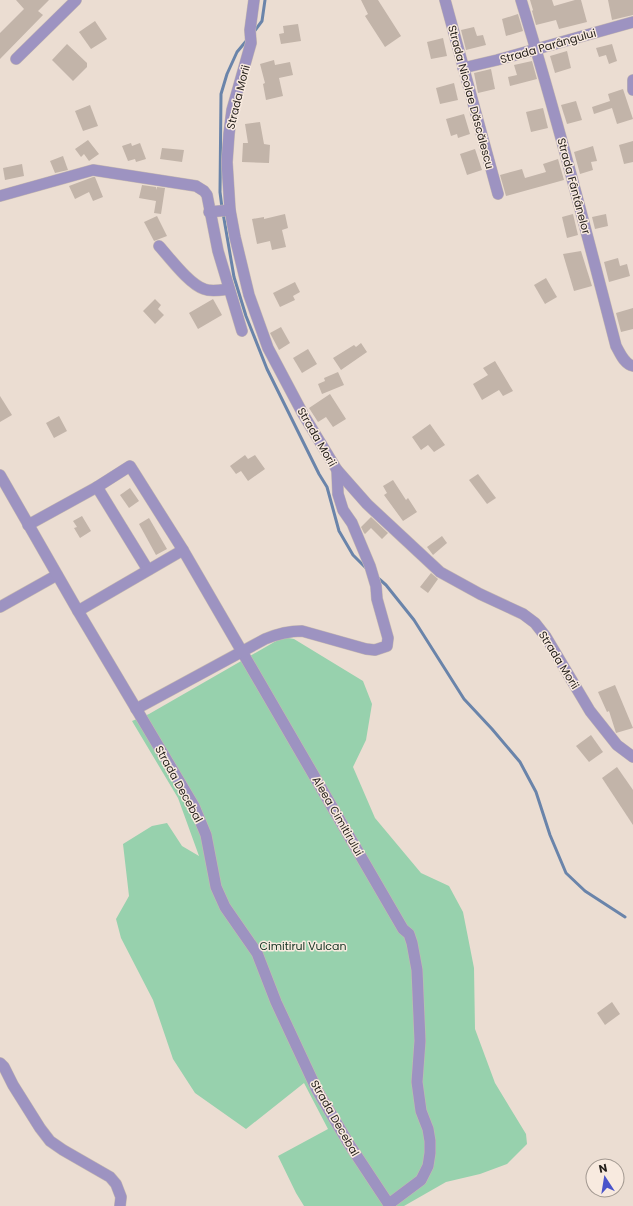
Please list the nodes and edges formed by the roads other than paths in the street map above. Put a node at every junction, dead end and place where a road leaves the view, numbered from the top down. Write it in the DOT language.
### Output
graph roads {
  1 [pos="76,0"];
  2 [pos="254,0"];
  3 [pos="445,0"];
  4 [pos="521,0"];
  5 [pos="633,22"];
  6 [pos="536,49"];
  7 [pos="16,59"];
  8 [pos="463,68"];
  9 [pos="633,80"];
  10 [pos="633,90"];
  11 [pos="498,194"];
  12 [pos="0,196"];
  13 [pos="221,211"];
  14 [pos="159,246"];
  15 [pos="229,289"];
  16 [pos="242,331"];
  17 [pos="633,366"];
  18 [pos="337,470"];
  19 [pos="0,475"];
  20 [pos="97,486"];
  21 [pos="28,525"];
  22 [pos="183,550"];
  23 [pos="148,570"];
  24 [pos="57,575"];
  25 [pos="0,606"];
  26 [pos="78,611"];
  27 [pos="242,652"];
  28 [pos="136,709"];
  29 [pos="633,757"];
  30 [pos="0,1063"];
  31 [pos="390,1205"];
  32 [pos="120,1206"];
  1 -- 7 [label="street"];
  2 -- 13 [label="street, Strada Morii"];
  3 -- 8 [label="street, Strada Nicolae Dăscălescu"];
  4 -- 6 [label="street, Strada Fântânelor"];
  5 -- 6 [label="street, Strada Parângului"];
  6 -- 8 [label="street, Strada Parângului"];
  6 -- 17 [label="street, Strada Fântânelor"];
  8 -- 11 [label="street, Strada Nicolae Dăscălescu"];
  9 -- 10 [label="street"];
  12 -- 13 [label="street"];
  13 -- 15 [label="street"];
  13 -- 18 [label="street, Strada Morii"];
  14 -- 15 [label="street"];
  15 -- 16 [label="street"];
  18 -- 27 [label="street"];
  18 -- 29 [label="street, Strada Morii"];
  19 -- 21 [label="street, Strada Decebal"];
  20 -- 21 [label="street"];
  20 -- 22 [label="street, Aleea Cimitirului"];
  20 -- 23 [label="street"];
  21 -- 24 [label="street, Strada Decebal"];
  22 -- 23 [label="street"];
  22 -- 27 [label="street, Aleea Cimitirului"];
  23 -- 26 [label="street"];
  24 -- 25 [label="street"];
  24 -- 26 [label="street, Strada Decebal"];
  26 -- 28 [label="street, Strada Decebal"];
  27 -- 28 [label="street"];
  27 -- 31 [label="street, Aleea Cimitirului"];
  28 -- 31 [label="street, Strada Decebal"];
  30 -- 32 [label="street"];
}
